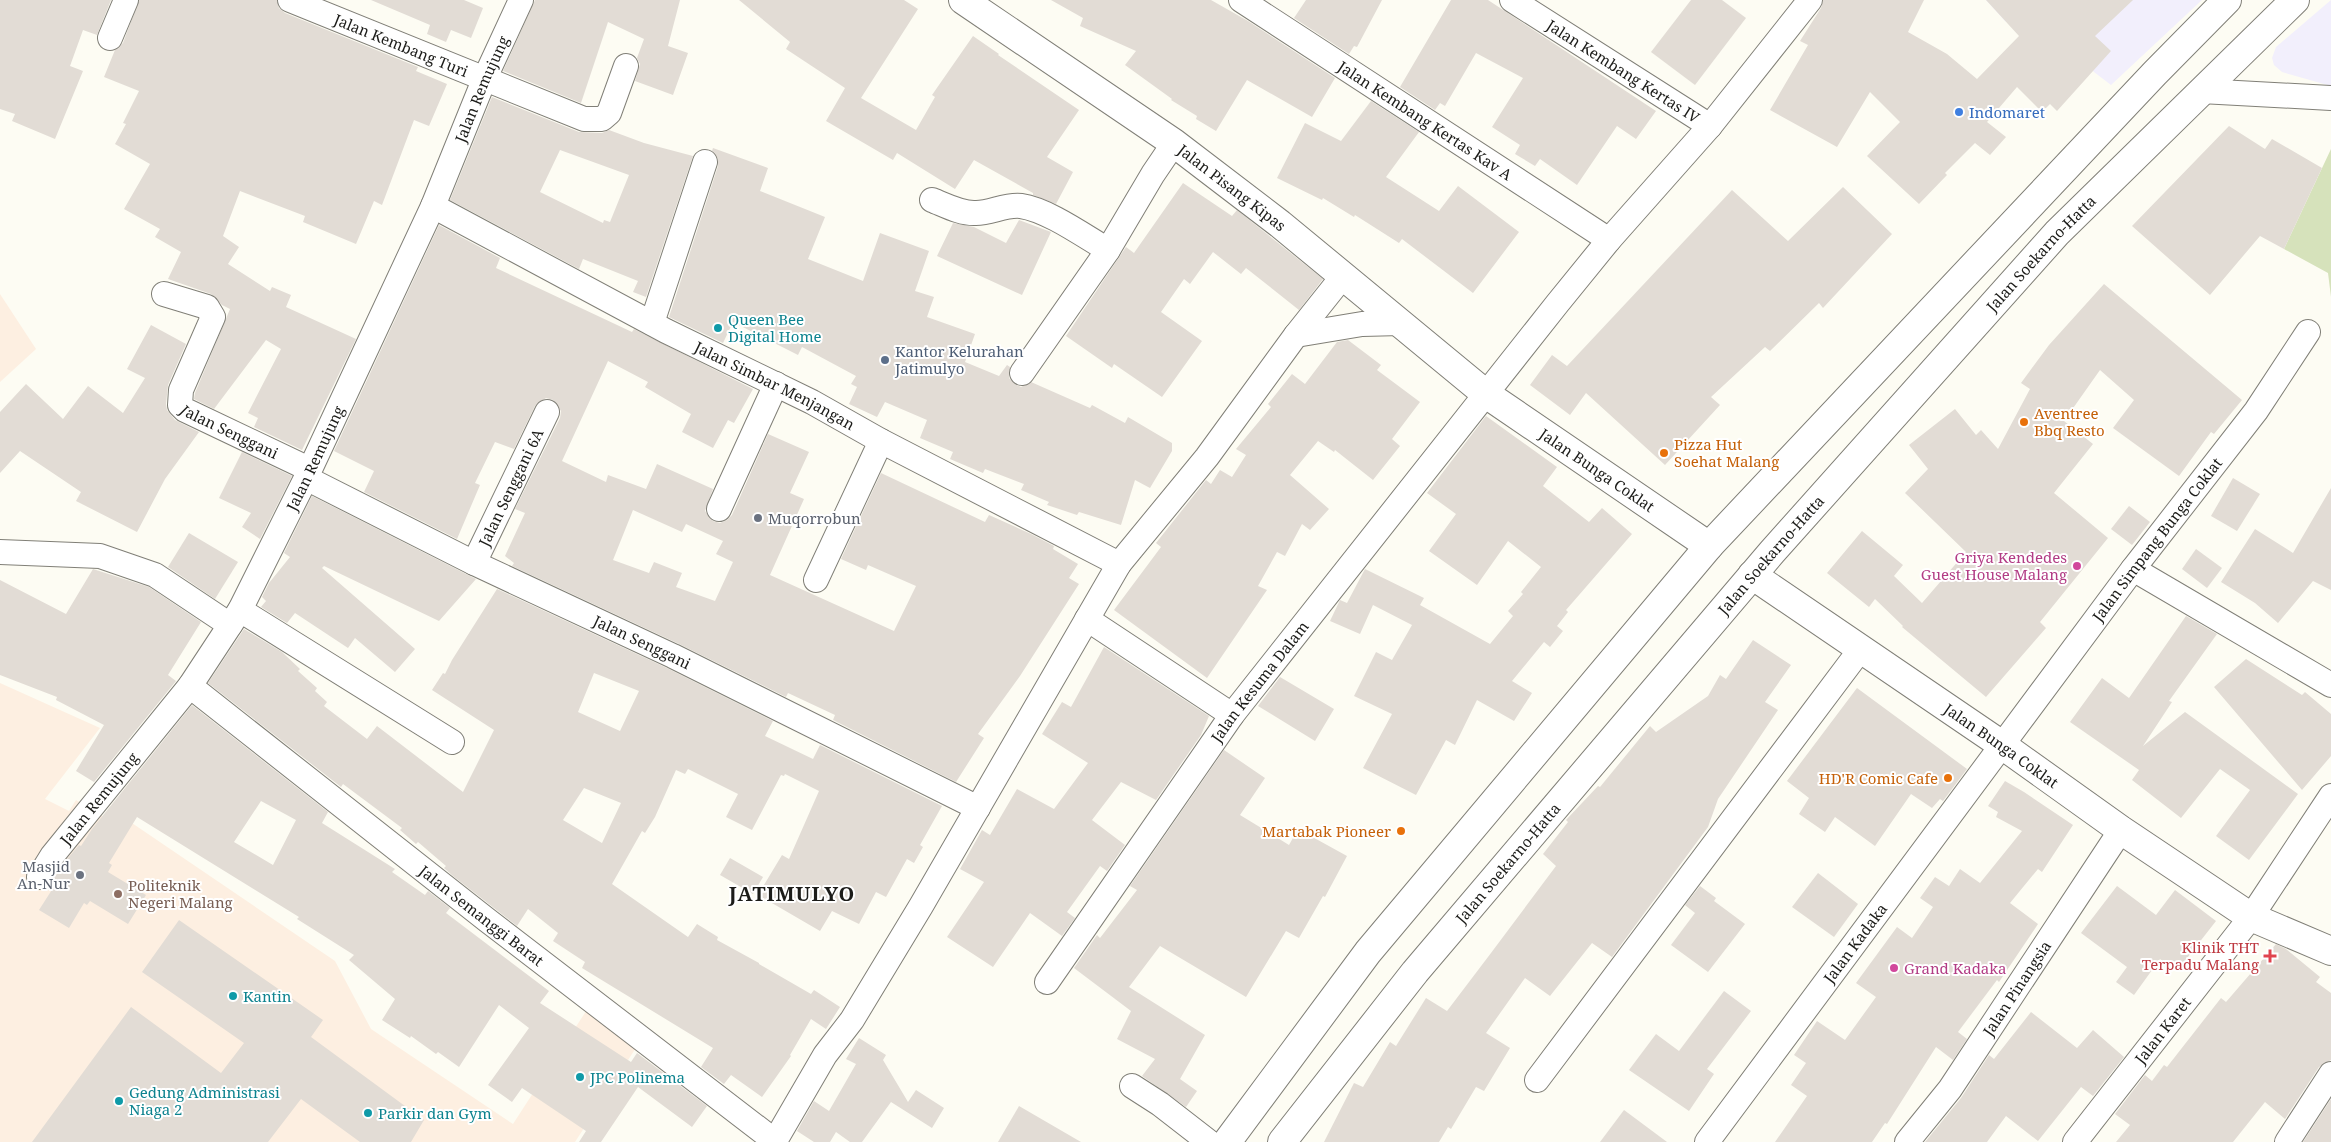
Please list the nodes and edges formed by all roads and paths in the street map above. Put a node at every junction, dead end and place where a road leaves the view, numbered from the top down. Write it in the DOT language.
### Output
graph roads {
  1 [pos="126,0"];
  2 [pos="290,0"];
  3 [pos="521,0"];
  4 [pos="963,0"];
  5 [pos="1241,0"];
  6 [pos="1512,0"];
  7 [pos="1810,0"];
  8 [pos="2227,0"];
  9 [pos="2295,0"];
  10 [pos="110,38"];
  11 [pos="626,66"];
  12 [pos="484,80"];
  13 [pos="2202,91"];
  14 [pos="2331,98"];
  15 [pos="1710,126"];
  16 [pos="1174,143"];
  17 [pos="705,162"];
  18 [pos="932,200"];
  19 [pos="433,206"];
  20 [pos="1609,240"];
  21 [pos="1108,250"];
  22 [pos="1343,276"];
  23 [pos="164,294"];
  24 [pos="652,323"];
  25 [pos="1401,323"];
  26 [pos="2308,332"];
  27 [pos="1296,335"];
  28 [pos="1022,373"];
  29 [pos="776,384"];
  30 [pos="1486,394"];
  31 [pos="547,412"];
  32 [pos="881,441"];
  33 [pos="308,473"];
  34 [pos="719,508"];
  35 [pos="1709,546"];
  36 [pos="0,552"];
  37 [pos="474,563"];
  38 [pos="1119,564"];
  39 [pos="2133,569"];
  40 [pos="1752,575"];
  41 [pos="816,580"];
  42 [pos="235,617"];
  43 [pos="1087,619"];
  44 [pos="1860,650"];
  45 [pos="2331,685"];
  46 [pos="190,686"];
  47 [pos="1232,715"];
  48 [pos="452,742"];
  49 [pos="2002,745"];
  50 [pos="2331,796"];
  51 [pos="978,808"];
  52 [pos="2121,830"];
  53 [pos="39,877"];
  54 [pos="2251,917"];
  55 [pos="2331,951"];
  56 [pos="1047,982"];
  57 [pos="2331,1074"];
  58 [pos="1537,1080"];
  59 [pos="1132,1086"];
  60 [pos="776,1142"];
  61 [pos="1209,1142"];
  62 [pos="1227,1142"];
  63 [pos="1282,1142"];
  64 [pos="1707,1142"];
  65 [pos="1907,1142"];
  66 [pos="2075,1142"];
  67 [pos="2287,1142"];
  1 -- 10 [label="street"];
  2 -- 12 [label="street, Jalan Kembang Turi"];
  3 -- 12 [label="street, Jalan Remujung"];
  4 -- 16 [label="main road, Jalan Pisang Kipas"];
  5 -- 20 [label="street, Jalan Kembang Kertas Kav A"];
  6 -- 15 [label="street, Jalan Kembang Kertas IV"];
  7 -- 15 [label="street, Jalan Kesuma Dalam"];
  8 -- 35 [label="main road"];
  9 -- 13 [label="main road, Jalan Soekarno-Hatta"];
  11 -- 12 [label="street, Jalan Kembang Turi"];
  12 -- 19 [label="street, Jalan Remujung"];
  13 -- 14 [label="street"];
  13 -- 40 [label="main road, Jalan Soekarno-Hatta"];
  15 -- 20 [label="street, Jalan Kesuma Dalam"];
  16 -- 21 [label="street"];
  16 -- 22 [label="main road, Jalan Pisang Kipas"];
  17 -- 24 [label="street"];
  18 -- 21 [label="street"];
  19 -- 24 [label="street, Jalan Simbar Menjangan"];
  19 -- 33 [label="street, Jalan Remujung"];
  20 -- 30 [label="street, Jalan Kesuma Dalam"];
  21 -- 28 [label="street"];
  22 -- 25 [label="main road, Jalan Pisang Kipas"];
  22 -- 27 [label="street"];
  23 -- 33 [label="street, Jalan Senggani"];
  24 -- 29 [label="street, Jalan Simbar Menjangan"];
  25 -- 27 [label="street"];
  25 -- 30 [label="main road, Jalan Pisang Kipas"];
  26 -- 39 [label="street, Jalan Simpang Bunga Coklat"];
  27 -- 38 [label="street"];
  29 -- 32 [label="street, Jalan Simbar Menjangan"];
  29 -- 34 [label="street"];
  30 -- 35 [label="main road, Jalan Bunga Coklat"];
  30 -- 47 [label="street, Jalan Kesuma Dalam"];
  31 -- 37 [label="street, Jalan Senggani 6A"];
  32 -- 38 [label="street, Jalan Simbar Menjangan"];
  32 -- 41 [label="street"];
  33 -- 37 [label="street, Jalan Senggani"];
  33 -- 42 [label="street, Jalan Remujung"];
  35 -- 62 [label="main road"];
  36 -- 42 [label="street"];
  37 -- 51 [label="street, Jalan Senggani"];
  38 -- 43 [label="street"];
  39 -- 45 [label="street"];
  39 -- 49 [label="street, Jalan Simpang Bunga Coklat"];
  40 -- 44 [label="main road, Jalan Bunga Coklat"];
  40 -- 63 [label="main road, Jalan Soekarno-Hatta"];
  42 -- 46 [label="street, Jalan Remujung"];
  42 -- 48 [label="street"];
  43 -- 47 [label="street"];
  43 -- 51 [label="street"];
  44 -- 49 [label="main road, Jalan Bunga Coklat"];
  44 -- 58 [label="street"];
  46 -- 53 [label="street, Jalan Remujung"];
  46 -- 60 [label="street, Jalan Semanggi Barat"];
  47 -- 56 [label="street, Jalan Kesuma Dalam"];
  49 -- 52 [label="main road, Jalan Bunga Coklat"];
  49 -- 64 [label="street, Jalan Kadaka"];
  50 -- 54 [label="street, Jalan Karet"];
  51 -- 60 [label="street"];
  52 -- 54 [label="main road, Jalan Bunga Coklat"];
  52 -- 65 [label="street, Jalan Pinangsia"];
  54 -- 55 [label="main road, Jalan Bunga Coklat"];
  54 -- 66 [label="street, Jalan Karet"];
  57 -- 67 [label="street"];
  59 -- 61 [label="street"];
}
